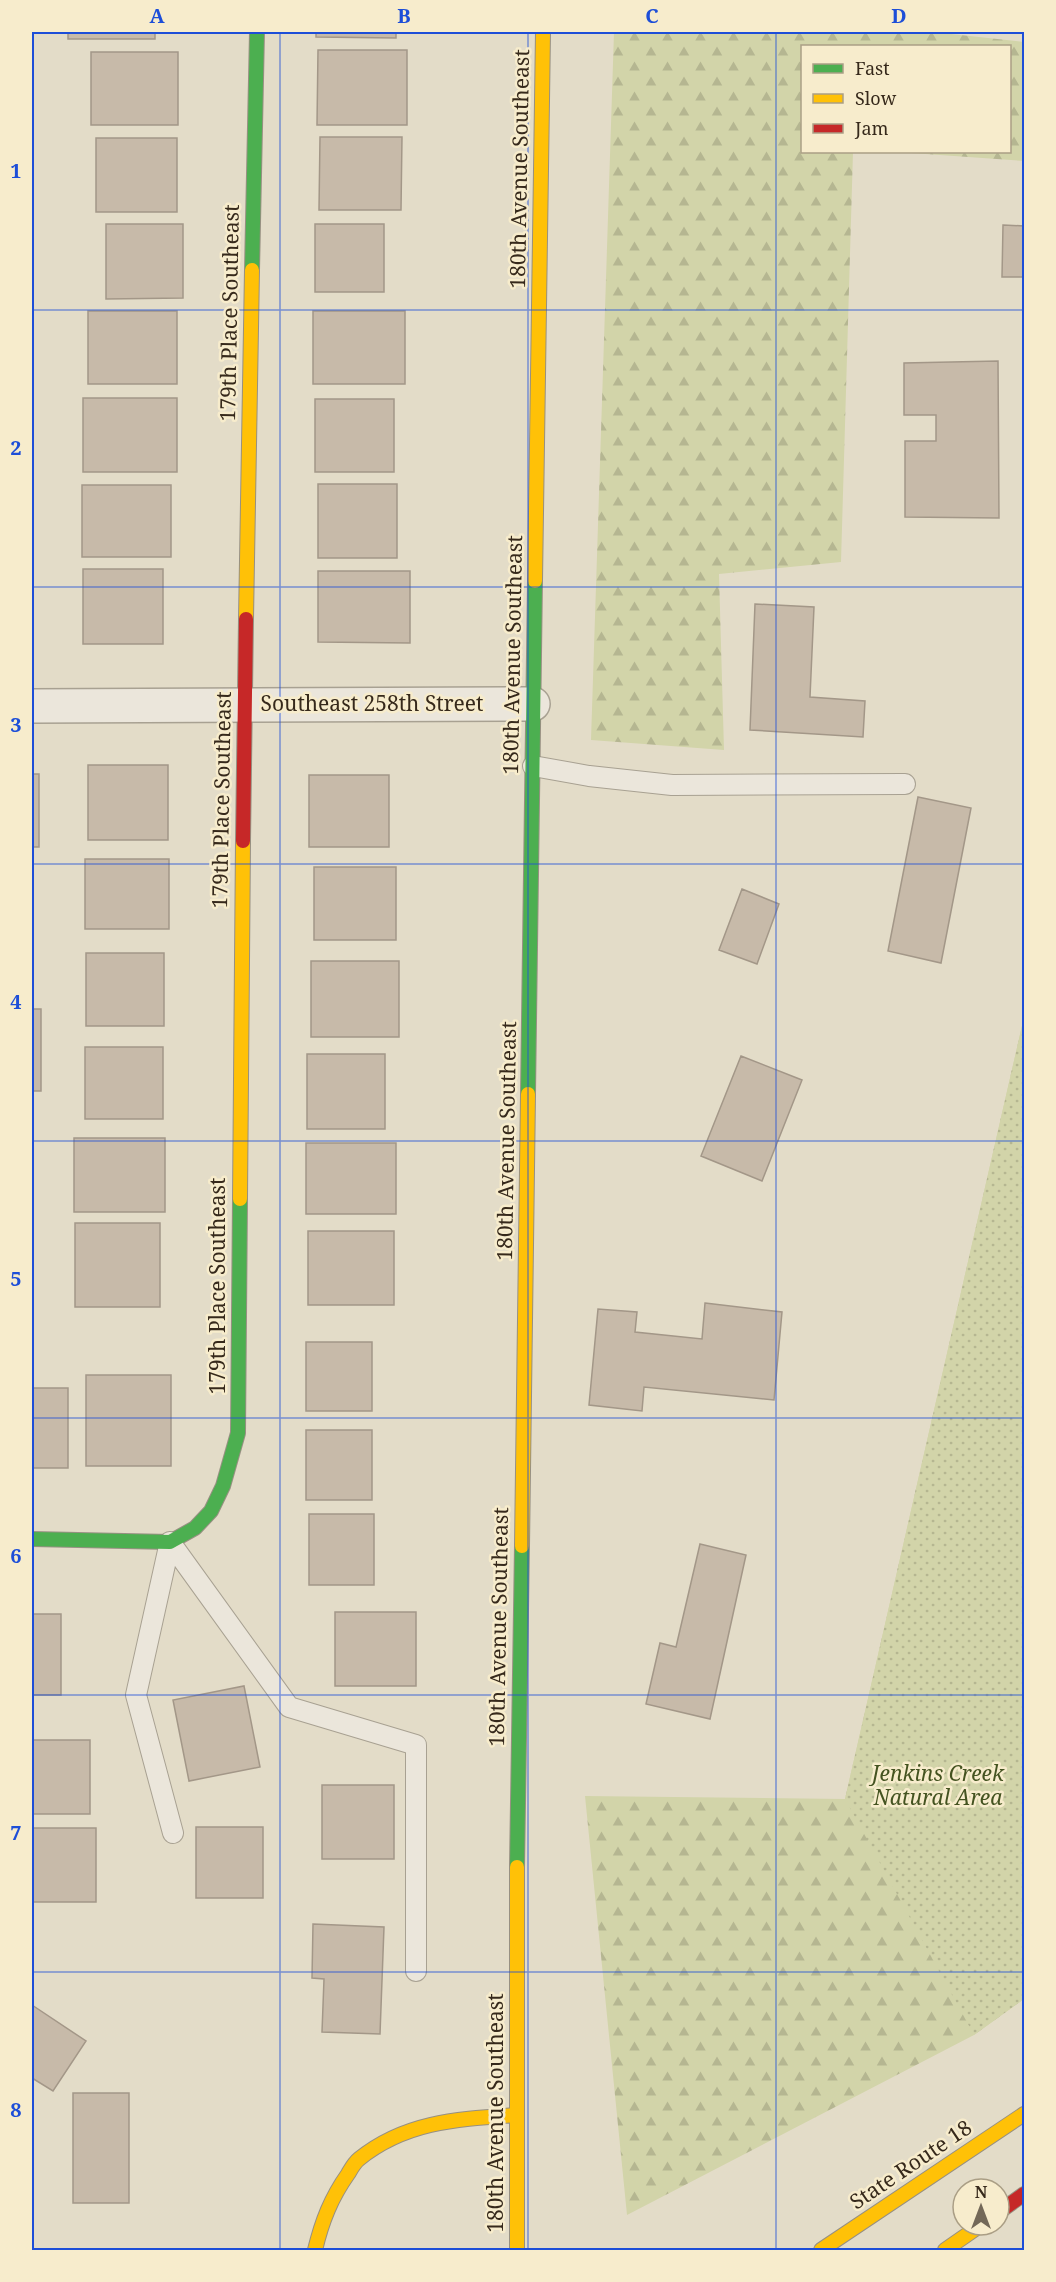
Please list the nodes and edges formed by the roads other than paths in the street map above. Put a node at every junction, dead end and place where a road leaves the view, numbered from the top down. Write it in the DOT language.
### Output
graph roads {
  1 [pos="257,32"];
  2 [pos="543,32"];
  3 [pos="533,704"];
  4 [pos="244,705"];
  5 [pos="32,706"];
  6 [pos="533,766"];
  7 [pos="905,783"];
  8 [pos="32,1539"];
  9 [pos="170,1542"];
  10 [pos="173,1833"];
  11 [pos="416,1971"];
  12 [pos="1024,2114"];
  13 [pos="517,2115"];
  14 [pos="1024,2194"];
  15 [pos="1011,2203"];
  16 [pos="964,2237"];
  17 [pos="315,2250"];
  18 [pos="517,2250"];
  19 [pos="820,2250"];
  20 [pos="945,2250"];
  1 -- 4 [label="main road, 179th Place Southeast"];
  2 -- 3 [label="main road, 180th Avenue Southeast"];
  3 -- 4 [label="street, Southeast 258th Street"];
  3 -- 6 [label="main road, 180th Avenue Southeast"];
  4 -- 5 [label="street, Southeast 258th Street"];
  4 -- 9 [label="main road, 179th Place Southeast"];
  6 -- 7 [label="lane"];
  6 -- 13 [label="main road, 180th Avenue Southeast"];
  8 -- 9 [label="main road"];
  9 -- 10 [label="lane"];
  9 -- 11 [label="lane"];
  12 -- 19 [label="main road, State Route 18"];
  13 -- 17 [label="main road"];
  13 -- 18 [label="main road, 180th Avenue Southeast"];
  14 -- 15 [label="main road"];
  16 -- 20 [label="main road"];
}
